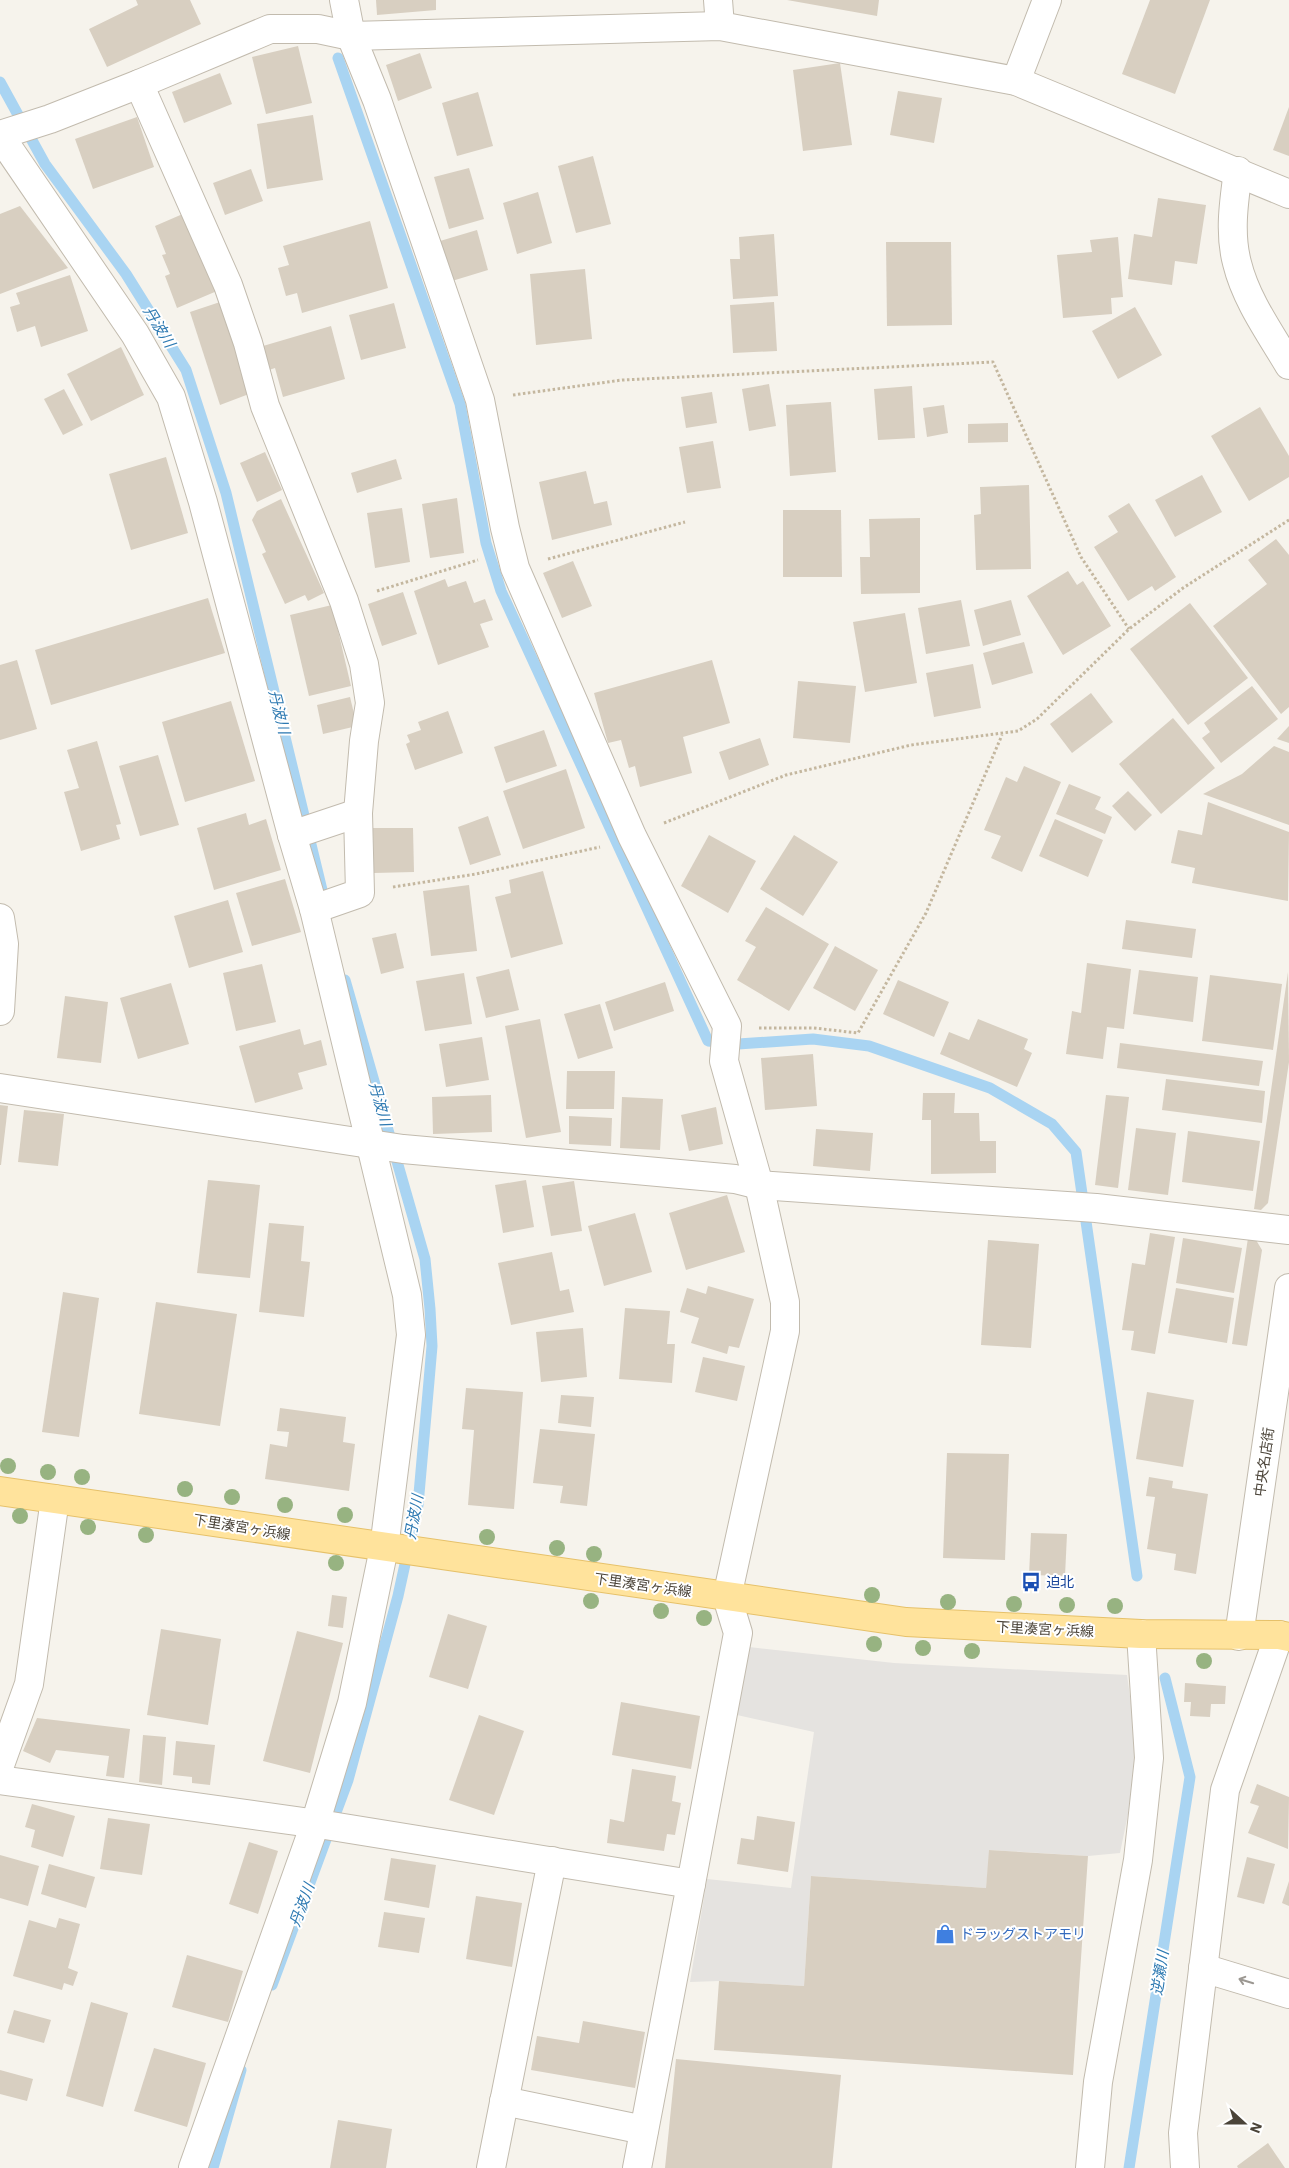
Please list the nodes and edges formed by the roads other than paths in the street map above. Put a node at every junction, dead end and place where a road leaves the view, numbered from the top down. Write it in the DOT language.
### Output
graph roads {
  1 [pos="344,0"];
  2 [pos="1047,0"];
  3 [pos="719,13"];
  4 [pos="352,36"];
  5 [pos="1016,81"];
  6 [pos="139,84"];
  7 [pos="0,135"];
  8 [pos="1238,171"];
  9 [pos="1289,194"];
  10 [pos="1289,365"];
  11 [pos="358,812"];
  12 [pos="292,835"];
  13 [pos="314,909"];
  14 [pos="0,918"];
  15 [pos="0,1011"];
  16 [pos="0,1088"];
  17 [pos="370,1144"];
  18 [pos="758,1185"];
  19 [pos="1289,1230"];
  20 [pos="1289,1288"];
  21 [pos="0,1491"];
  22 [pos="55,1499"];
  23 [pos="384,1548"];
  24 [pos="727,1597"];
  25 [pos="1141,1634"];
  26 [pos="1239,1636"];
  27 [pos="1284,1636"];
  28 [pos="0,1765"];
  29 [pos="0,1780"];
  30 [pos="320,1824"];
  31 [pos="552,1861"];
  32 [pos="690,1884"];
  33 [pos="1203,1968"];
  34 [pos="1289,1994"];
  35 [pos="504,2102"];
  36 [pos="644,2130"];
  37 [pos="193,2168"];
  38 [pos="491,2168"];
  39 [pos="637,2168"];
  40 [pos="1090,2168"];
  41 [pos="1185,2168"];
  1 -- 4 [label="street"];
  2 -- 5 [label="street"];
  3 -- 4 [label="street"];
  3 -- 5 [label="street"];
  4 -- 6 [label="street"];
  4 -- 18 [label="street"];
  5 -- 8 [label="street"];
  6 -- 7 [label="street"];
  6 -- 11 [label="street"];
  7 -- 12 [label="street"];
  8 -- 9 [label="street"];
  8 -- 10 [label="street"];
  11 -- 12 [label="street"];
  11 -- 13 [label="street"];
  12 -- 13 [label="street"];
  13 -- 17 [label="street"];
  14 -- 15 [label="street"];
  16 -- 17 [label="street"];
  17 -- 18 [label="street"];
  17 -- 23 [label="street"];
  18 -- 19 [label="street"];
  18 -- 24 [label="street"];
  20 -- 26 [label="street, 中央名店街"];
  21 -- 22 [label="main road, 下里湊宮ヶ浜線"];
  22 -- 23 [label="main road, 下里湊宮ヶ浜線"];
  22 -- 28 [label="street"];
  23 -- 24 [label="main road, 下里湊宮ヶ浜線"];
  23 -- 30 [label="street"];
  24 -- 25 [label="main road, 下里湊宮ヶ浜線"];
  24 -- 32 [label="street"];
  25 -- 26 [label="main road, 下里湊宮ヶ浜線"];
  25 -- 40 [label="street"];
  26 -- 27 [label="main road, 下里湊宮ヶ浜線"];
  27 -- 33 [label="street"];
  29 -- 30 [label="street"];
  30 -- 31 [label="street"];
  30 -- 37 [label="street"];
  31 -- 32 [label="street"];
  31 -- 35 [label="street"];
  32 -- 36 [label="street"];
  34 -- 33 [label="street, one-way"];
  33 -- 41 [label="street"];
  35 -- 36 [label="street"];
  35 -- 38 [label="street"];
  36 -- 39 [label="street"];
}
